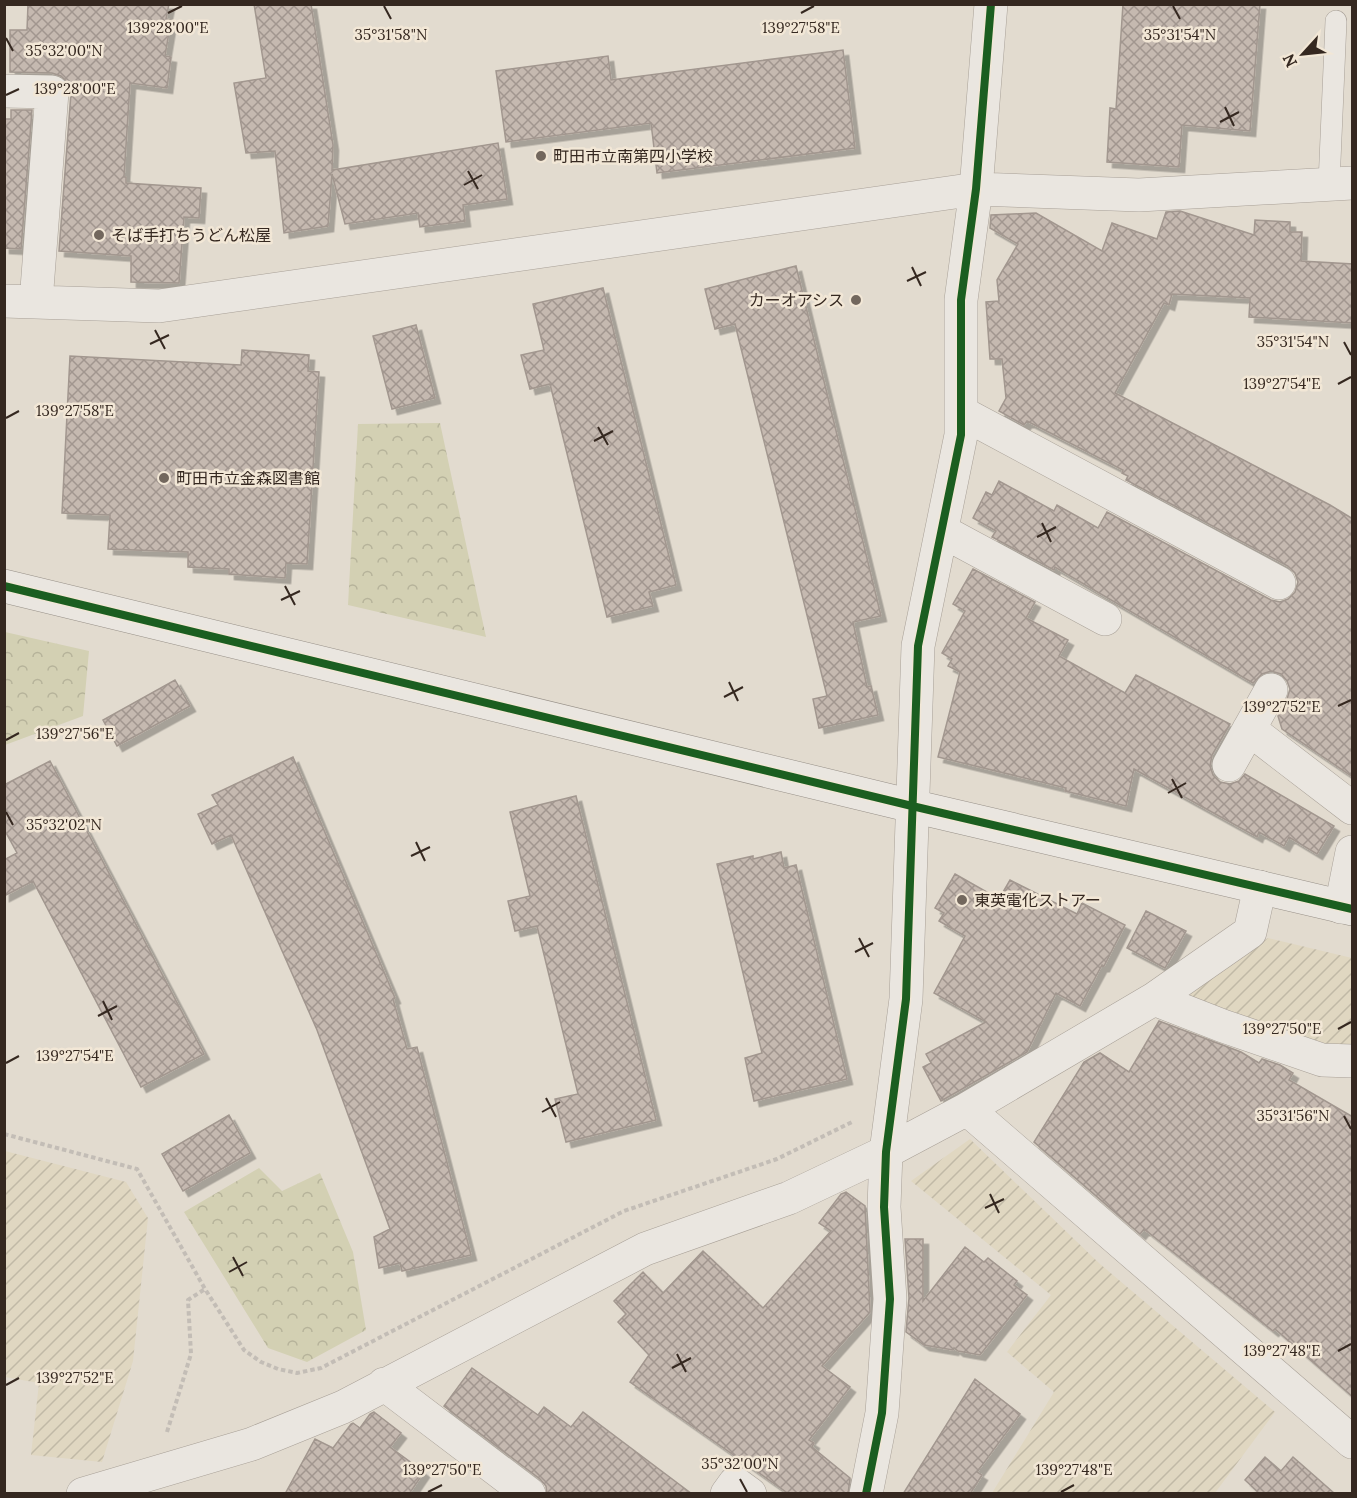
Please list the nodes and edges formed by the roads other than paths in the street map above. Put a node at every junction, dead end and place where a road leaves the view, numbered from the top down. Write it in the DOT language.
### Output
graph roads {
  1 [pos="991,4"];
  2 [pos="1336,21"];
  3 [pos="4,91"];
  4 [pos="1341,184"];
  5 [pos="976,189"];
  6 [pos="20,301"];
  7 [pos="962,413"];
  8 [pos="942,531"];
  9 [pos="1279,583"];
  10 [pos="4,586"];
  11 [pos="1105,619"];
  12 [pos="1270,690"];
  13 [pos="1249,729"];
  14 [pos="1229,765"];
  15 [pos="912,806"];
  16 [pos="1353,808"];
  17 [pos="1353,852"];
  18 [pos="1260,887"];
  19 [pos="1347,908"];
  20 [pos="1154,999"];
  21 [pos="1353,1061"];
  22 [pos="967,1109"];
  23 [pos="885,1152"];
  24 [pos="384,1384"];
  25 [pos="1353,1442"];
  26 [pos="106,1491"];
  27 [pos="530,1494"];
  28 [pos="727,1494"];
  29 [pos="750,1494"];
  30 [pos="866,1494"];
  1 -- 5 [label="street"];
  2 -- 4 [label="lane"];
  3 -- 6 [label="street"];
  4 -- 5 [label="street"];
  5 -- 6 [label="street"];
  5 -- 7 [label="street"];
  7 -- 8 [label="street"];
  7 -- 9 [label="street"];
  8 -- 11 [label="street"];
  8 -- 15 [label="street"];
  10 -- 15 [label="street"];
  12 -- 13 [label="street"];
  13 -- 14 [label="street"];
  13 -- 16 [label="street"];
  15 -- 18 [label="street"];
  15 -- 23 [label="street"];
  17 -- 19 [label="street"];
  18 -- 19 [label="street"];
  18 -- 20 [label="street"];
  20 -- 21 [label="street"];
  20 -- 22 [label="street"];
  22 -- 23 [label="street"];
  22 -- 25 [label="street"];
  23 -- 24 [label="street"];
  23 -- 30 [label="street"];
  24 -- 26 [label="street"];
  24 -- 27 [label="street"];
  28 -- 29 [label="street"];
}
